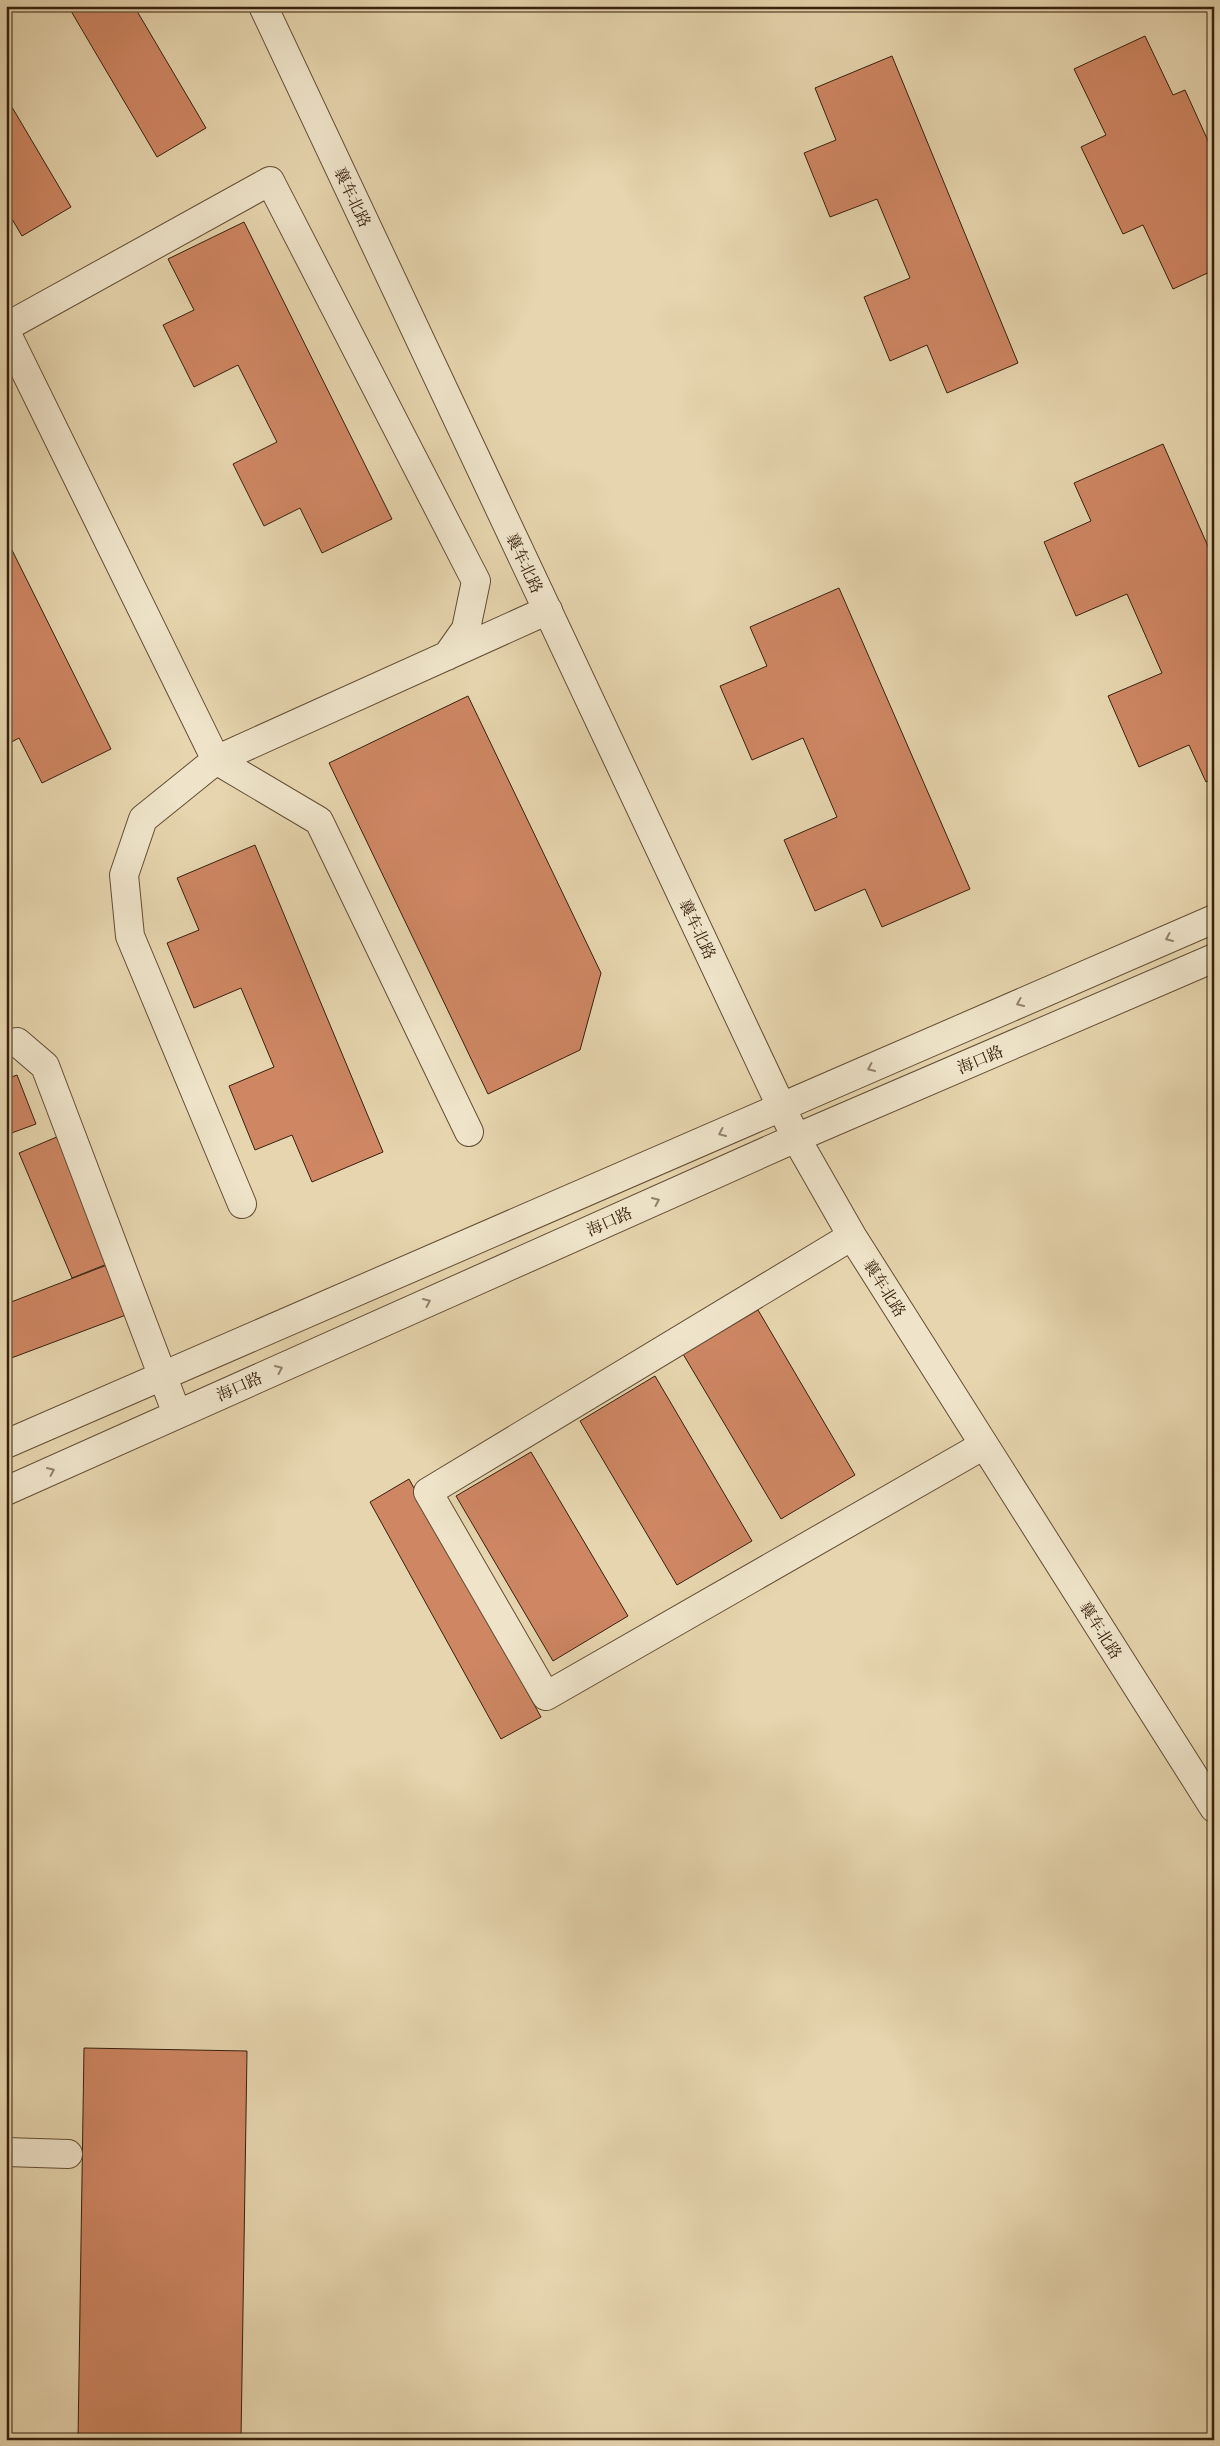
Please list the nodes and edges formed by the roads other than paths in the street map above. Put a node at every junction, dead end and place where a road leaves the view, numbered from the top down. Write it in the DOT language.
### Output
graph roads {
  1 [pos="263,6"];
  2 [pos="6,327"];
  3 [pos="6,332"];
  4 [pos="548,610"];
  5 [pos="447,656"];
  6 [pos="216,760"];
  7 [pos="1214,919"];
  8 [pos="1214,958"];
  9 [pos="6,1044"];
  10 [pos="781,1107"];
  11 [pos="469,1132"];
  12 [pos="796,1138"];
  13 [pos="242,1204"];
  14 [pos="852,1236"];
  15 [pos="163,1376"];
  16 [pos="177,1414"];
  17 [pos="6,1444"];
  18 [pos="984,1445"];
  19 [pos="6,1490"];
  20 [pos="1214,1808"];
  21 [pos="6,2152"];
  22 [pos="68,2154"];
  1 -- 4 [label="street, 襄车北路"];
  2 -- 5 [label="street"];
  3 -- 6 [label="street"];
  4 -- 5 [label="street"];
  4 -- 10 [label="street, 襄车北路"];
  5 -- 6 [label="street"];
  6 -- 11 [label="street"];
  6 -- 13 [label="street"];
  7 -- 10 [label="street, one-way"];
  8 -- 12 [label="street, 海口路"];
  9 -- 15 [label="street"];
  10 -- 12 [label="street, 襄车北路"];
  10 -- 15 [label="street, one-way"];
  12 -- 14 [label="street, 襄车北路"];
  16 -- 12 [label="street, 海口路, one-way"];
  14 -- 18 [label="street, 襄车北路"];
  14 -- 18 [label="street"];
  15 -- 16 [label="street"];
  15 -- 17 [label="street"];
  19 -- 16 [label="street, 海口路, one-way"];
  18 -- 20 [label="street, 襄车北路"];
  21 -- 22 [label="street"];
}
